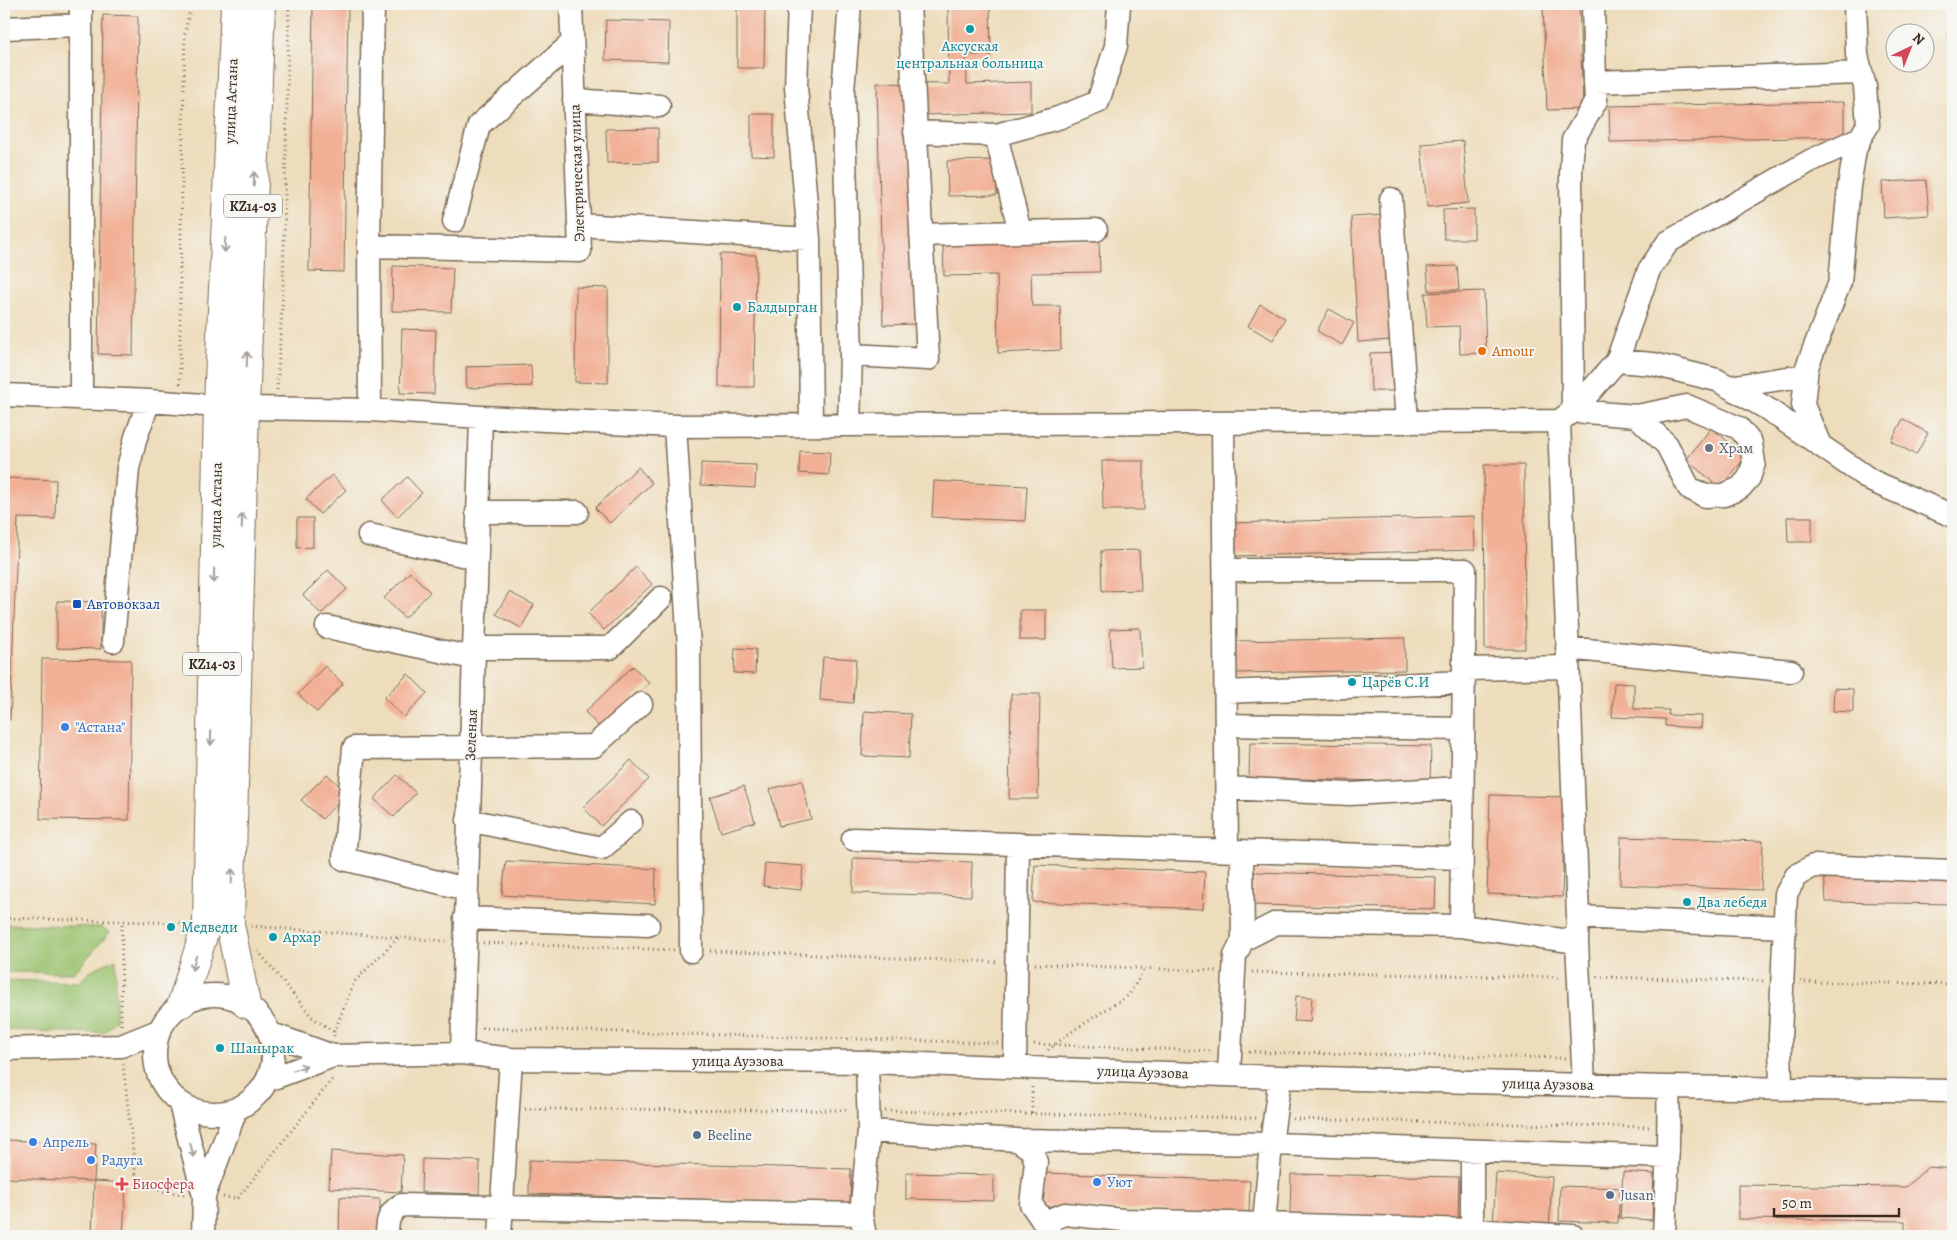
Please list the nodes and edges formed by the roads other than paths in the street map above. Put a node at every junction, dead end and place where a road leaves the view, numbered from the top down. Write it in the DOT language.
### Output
graph roads {
  1 [pos="235,4"];
  2 [pos="261,4"];
  3 [pos="373,4"];
  4 [pos="571,4"];
  5 [pos="799,4"];
  6 [pos="850,4"];
  7 [pos="909,4"];
  8 [pos="1119,4"];
  9 [pos="1593,4"];
  10 [pos="1855,4"];
  11 [pos="81,14"];
  12 [pos="4,28"];
  13 [pos="572,43"];
  14 [pos="1862,73"];
  15 [pos="1595,82"];
  16 [pos="574,100"];
  17 [pos="659,106"];
  18 [pos="915,132"];
  19 [pos="996,135"];
  20 [pos="1860,138"];
  21 [pos="1391,199"];
  22 [pos="454,221"];
  23 [pos="579,225"];
  24 [pos="1096,230"];
  25 [pos="1020,232"];
  26 [pos="921,235"];
  27 [pos="809,239"];
  28 [pos="369,246"];
  29 [pos="851,355"];
  30 [pos="1617,361"];
  31 [pos="1806,375"];
  32 [pos="1730,388"];
  33 [pos="4,395"];
  34 [pos="81,399"];
  35 [pos="149,400"];
  36 [pos="218,404"];
  37 [pos="245,408"];
  38 [pos="370,410"];
  39 [pos="1566,416"];
  40 [pos="1638,416"];
  41 [pos="481,417"];
  42 [pos="1407,422"];
  43 [pos="1223,423"];
  44 [pos="849,424"];
  45 [pos="811,425"];
  46 [pos="675,426"];
  47 [pos="1820,446"];
  48 [pos="477,512"];
  49 [pos="576,512"];
  50 [pos="1953,516"];
  51 [pos="369,535"];
  52 [pos="476,558"];
  53 [pos="1225,570"];
  54 [pos="661,598"];
  55 [pos="327,626"];
  56 [pos="113,641"];
  57 [pos="473,653"];
  58 [pos="1568,658"];
  59 [pos="1791,671"];
  60 [pos="1464,676"];
  61 [pos="1226,692"];
  62 [pos="641,704"];
  63 [pos="1226,725"];
  64 [pos="1463,729"];
  65 [pos="470,748"];
  66 [pos="1227,788"];
  67 [pos="1462,788"];
  68 [pos="468,820"];
  69 [pos="631,822"];
  70 [pos="854,839"];
  71 [pos="1018,844"];
  72 [pos="1235,851"];
  73 [pos="1461,858"];
  74 [pos="1953,871"];
  75 [pos="466,890"];
  76 [pos="1578,917"];
  77 [pos="465,918"];
  78 [pos="218,924"];
  79 [pos="648,925"];
  80 [pos="1461,926"];
  81 [pos="1784,927"];
  82 [pos="1243,940"];
  83 [pos="1577,942"];
  84 [pos="691,951"];
  85 [pos="182,1003"];
  86 [pos="246,1004"];
  87 [pos="158,1031"];
  88 [pos="269,1033"];
  89 [pos="121,1046"];
  90 [pos="4,1049"];
  91 [pos="462,1053"];
  92 [pos="333,1056"];
  93 [pos="511,1059"];
  94 [pos="867,1062"];
  95 [pos="1023,1068"];
  96 [pos="1229,1075"];
  97 [pos="159,1078"];
  98 [pos="1280,1078"];
  99 [pos="268,1080"];
  100 [pos="1584,1085"];
  101 [pos="1668,1087"];
  102 [pos="1782,1089"];
  103 [pos="1953,1091"];
  104 [pos="180,1104"];
  105 [pos="236,1110"];
  106 [pos="868,1121"];
  107 [pos="1017,1140"];
  108 [pos="1271,1144"];
  109 [pos="1472,1150"];
  110 [pos="1667,1157"];
  111 [pos="204,1196"];
  112 [pos="502,1206"];
  113 [pos="861,1214"];
  114 [pos="1264,1224"];
  115 [pos="1122,1228"];
  116 [pos="1472,1230"];
  117 [pos="1046,1232"];
  118 [pos="203,1236"];
  119 [pos="387,1236"];
  120 [pos="500,1236"];
  121 [pos="865,1236"];
  122 [pos="1573,1236"];
  123 [pos="1664,1236"];
  1 -- 36 [label="main road, улица Астана / KZ14-03, one-way"];
  37 -- 2 [label="main road, улица Астана / KZ14-03, one-way"];
  3 -- 28 [label="street"];
  4 -- 13 [label="street, Электрическая улица"];
  5 -- 27 [label="street"];
  6 -- 29 [label="street"];
  7 -- 18 [label="street"];
  8 -- 19 [label="street"];
  9 -- 15 [label="street"];
  10 -- 14 [label="street"];
  11 -- 12 [label="street"];
  11 -- 34 [label="street"];
  13 -- 16 [label="street, Электрическая улица"];
  13 -- 22 [label="street"];
  14 -- 15 [label="street"];
  14 -- 20 [label="street"];
  15 -- 39 [label="street"];
  16 -- 17 [label="street"];
  16 -- 23 [label="street, Электрическая улица"];
  18 -- 19 [label="street"];
  18 -- 26 [label="street"];
  19 -- 25 [label="street"];
  20 -- 30 [label="street"];
  20 -- 31 [label="street"];
  21 -- 42 [label="street"];
  23 -- 27 [label="street"];
  23 -- 28 [label="street, Электрическая улица"];
  24 -- 25 [label="street"];
  25 -- 26 [label="street"];
  26 -- 29 [label="street"];
  27 -- 45 [label="street"];
  28 -- 38 [label="street"];
  29 -- 44 [label="street"];
  30 -- 32 [label="street"];
  30 -- 39 [label="street"];
  31 -- 32 [label="street"];
  31 -- 47 [label="street"];
  32 -- 47 [label="street"];
  33 -- 34 [label="street"];
  34 -- 35 [label="street"];
  35 -- 36 [label="street"];
  35 -- 56 [label="street"];
  36 -- 37 [label="street"];
  36 -- 78 [label="main road, улица Астана / KZ14-03, one-way"];
  37 -- 38 [label="street"];
  78 -- 37 [label="main road, улица Астана / KZ14-03, one-way"];
  38 -- 41 [label="street"];
  39 -- 40 [label="street"];
  39 -- 42 [label="street"];
  39 -- 58 [label="street"];
  40 -- 40 [label="street"];
  41 -- 46 [label="street"];
  41 -- 48 [label="street, Зеленая"];
  42 -- 43 [label="street"];
  43 -- 44 [label="street"];
  43 -- 53 [label="street"];
  44 -- 45 [label="street"];
  45 -- 46 [label="street"];
  46 -- 84 [label="street"];
  47 -- 50 [label="street"];
  48 -- 49 [label="street"];
  48 -- 52 [label="street, Зеленая"];
  51 -- 52 [label="street"];
  52 -- 57 [label="street, Зеленая"];
  53 -- 60 [label="street"];
  53 -- 61 [label="street"];
  54 -- 57 [label="street"];
  55 -- 57 [label="street"];
  57 -- 65 [label="street, Зеленая"];
  58 -- 59 [label="street"];
  58 -- 60 [label="street"];
  58 -- 76 [label="street"];
  60 -- 61 [label="street"];
  60 -- 64 [label="street"];
  61 -- 63 [label="street"];
  62 -- 65 [label="street"];
  63 -- 64 [label="street"];
  63 -- 66 [label="street"];
  64 -- 67 [label="street"];
  65 -- 68 [label="street, Зеленая"];
  65 -- 75 [label="street"];
  66 -- 67 [label="street"];
  66 -- 72 [label="street"];
  67 -- 73 [label="street"];
  68 -- 69 [label="street"];
  68 -- 75 [label="street, Зеленая"];
  70 -- 71 [label="street"];
  71 -- 72 [label="street"];
  71 -- 95 [label="street"];
  72 -- 73 [label="street"];
  72 -- 82 [label="street"];
  73 -- 80 [label="street"];
  74 -- 81 [label="street"];
  75 -- 77 [label="street, Зеленая"];
  76 -- 81 [label="street"];
  76 -- 83 [label="street"];
  77 -- 79 [label="street"];
  77 -- 91 [label="street, Зеленая"];
  78 -- 85 [label="main road, улица Астана / KZ14-03, one-way"];
  78 -- 86 [label="main road, улица Астана / KZ14-03"];
  80 -- 82 [label="street"];
  80 -- 83 [label="street"];
  81 -- 102 [label="street"];
  82 -- 96 [label="street"];
  83 -- 100 [label="street"];
  85 -- 86 [label="street"];
  85 -- 87 [label="street"];
  86 -- 88 [label="street"];
  87 -- 89 [label="street"];
  87 -- 97 [label="street"];
  88 -- 92 [label="street"];
  88 -- 99 [label="street"];
  89 -- 90 [label="street"];
  89 -- 97 [label="street"];
  91 -- 92 [label="street, улица Ауэзова"];
  91 -- 93 [label="street, улица Ауэзова"];
  99 -- 92 [label="street, one-way"];
  93 -- 94 [label="street, улица Ауэзова"];
  93 -- 112 [label="street"];
  94 -- 95 [label="street, улица Ауэзова"];
  94 -- 106 [label="street"];
  95 -- 96 [label="street, улица Ауэзова"];
  96 -- 98 [label="street, улица Ауэзова"];
  97 -- 104 [label="street"];
  98 -- 100 [label="street, улица Ауэзова"];
  98 -- 108 [label="street"];
  99 -- 105 [label="street"];
  100 -- 101 [label="street, улица Ауэзова"];
  101 -- 102 [label="street, улица Ауэзова"];
  101 -- 110 [label="street"];
  102 -- 103 [label="street, улица Ауэзова"];
  104 -- 105 [label="street"];
  104 -- 111 [label="street, one-way"];
  105 -- 111 [label="street"];
  106 -- 107 [label="street"];
  106 -- 113 [label="street"];
  107 -- 108 [label="street"];
  107 -- 117 [label="street"];
  108 -- 109 [label="street"];
  108 -- 114 [label="street"];
  109 -- 110 [label="street"];
  109 -- 116 [label="street"];
  110 -- 123 [label="street"];
  111 -- 118 [label="street"];
  112 -- 113 [label="street"];
  112 -- 119 [label="street"];
  112 -- 120 [label="street"];
  113 -- 121 [label="street"];
  114 -- 115 [label="street"];
  114 -- 116 [label="street"];
  115 -- 117 [label="street"];
  116 -- 122 [label="street"];
}
